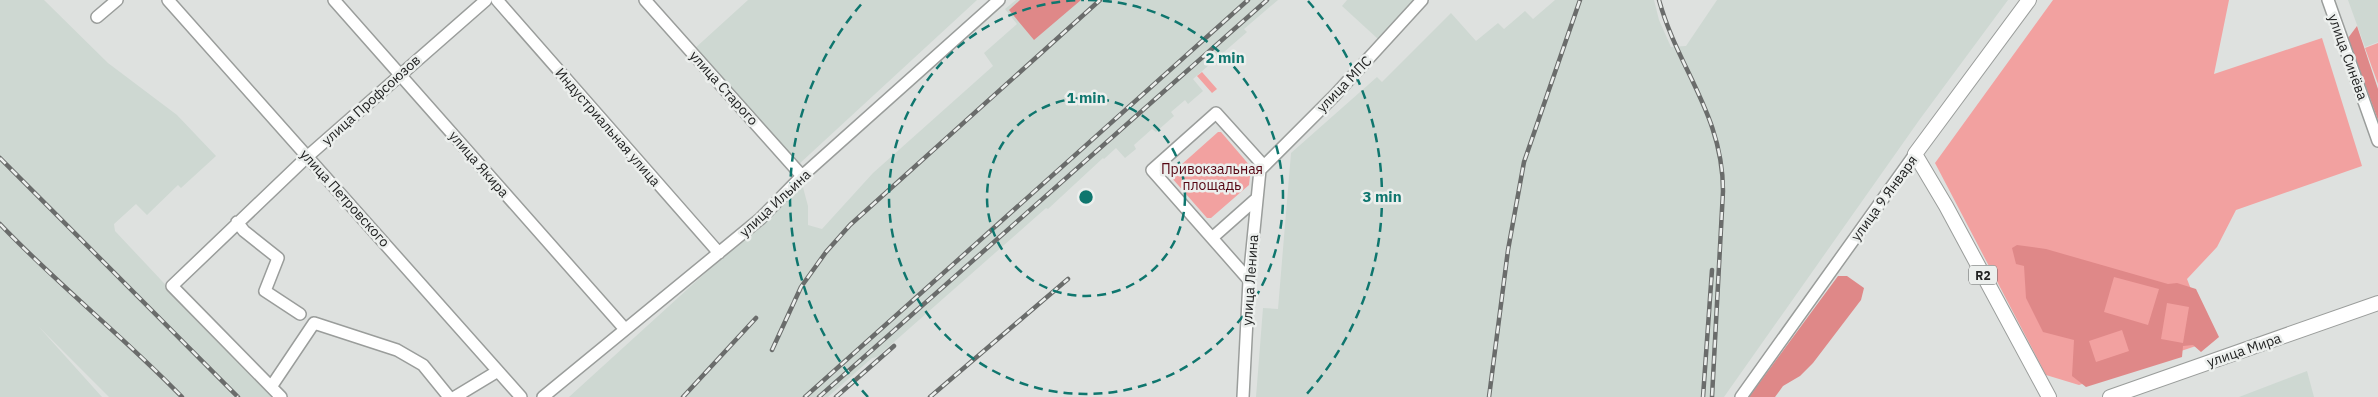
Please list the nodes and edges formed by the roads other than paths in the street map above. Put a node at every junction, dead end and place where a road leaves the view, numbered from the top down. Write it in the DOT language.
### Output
graph roads {
  1 [pos="117,0"];
  2 [pos="168,0"];
  3 [pos="334,0"];
  4 [pos="486,0"];
  5 [pos="497,0"];
  6 [pos="645,0"];
  7 [pos="999,0"];
  8 [pos="1422,0"];
  9 [pos="2029,0"];
  10 [pos="2328,0"];
  11 [pos="97,17"];
  12 [pos="400,74"];
  13 [pos="2378,141"];
  14 [pos="1915,154"];
  15 [pos="308,156"];
  16 [pos="1263,165"];
  17 [pos="802,176"];
  18 [pos="1256,199"];
  19 [pos="237,222"];
  20 [pos="1212,238"];
  21 [pos="719,253"];
  22 [pos="1249,280"];
  23 [pos="2378,303"];
  24 [pos="300,314"];
  25 [pos="624,328"];
  26 [pos="498,370"];
  27 [pos="271,387"];
  28 [pos="281,397"];
  29 [pos="449,397"];
  30 [pos="455,397"];
  31 [pos="521,397"];
  32 [pos="543,397"];
  33 [pos="1243,397"];
  34 [pos="1741,397"];
  35 [pos="2049,397"];
  36 [pos="2110,397"];
  1 -- 11 [label="street"];
  2 -- 15 [label="street, улица Петровского"];
  3 -- 12 [label="street, улица Якира"];
  4 -- 12 [label="street, улица Профсоюзов"];
  5 -- 21 [label="street, Индустриальная улица"];
  6 -- 17 [label="street, улица Старого"];
  7 -- 17 [label="street, улица Ильина"];
  8 -- 16 [label="street, улица МПС"];
  9 -- 14 [label="main road, улица 9 Января"];
  10 -- 13 [label="street, улица Синёва"];
  12 -- 15 [label="street, улица Профсоюзов"];
  12 -- 25 [label="street, улица Якира"];
  14 -- 34 [label="street, улица 9 Января"];
  14 -- 35 [label="main road, R2"];
  15 -- 19 [label="street, улица Профсоюзов"];
  15 -- 26 [label="street, улица Петровского"];
  16 -- 18 [label="street, улица Ленина"];
  16 -- 20 [label="street"];
  17 -- 21 [label="street, улица Ильина"];
  18 -- 20 [label="street"];
  18 -- 22 [label="street, улица Ленина"];
  19 -- 24 [label="street"];
  19 -- 27 [label="street, улица Профсоюзов"];
  20 -- 22 [label="street"];
  21 -- 25 [label="street, улица Ильина"];
  22 -- 33 [label="street, улица Ленина"];
  23 -- 36 [label="main road, улица Мира"];
  25 -- 32 [label="street, улица Ильина"];
  26 -- 30 [label="street"];
  26 -- 31 [label="street, улица Петровского"];
  27 -- 28 [label="street"];
  27 -- 29 [label="street"];
}
